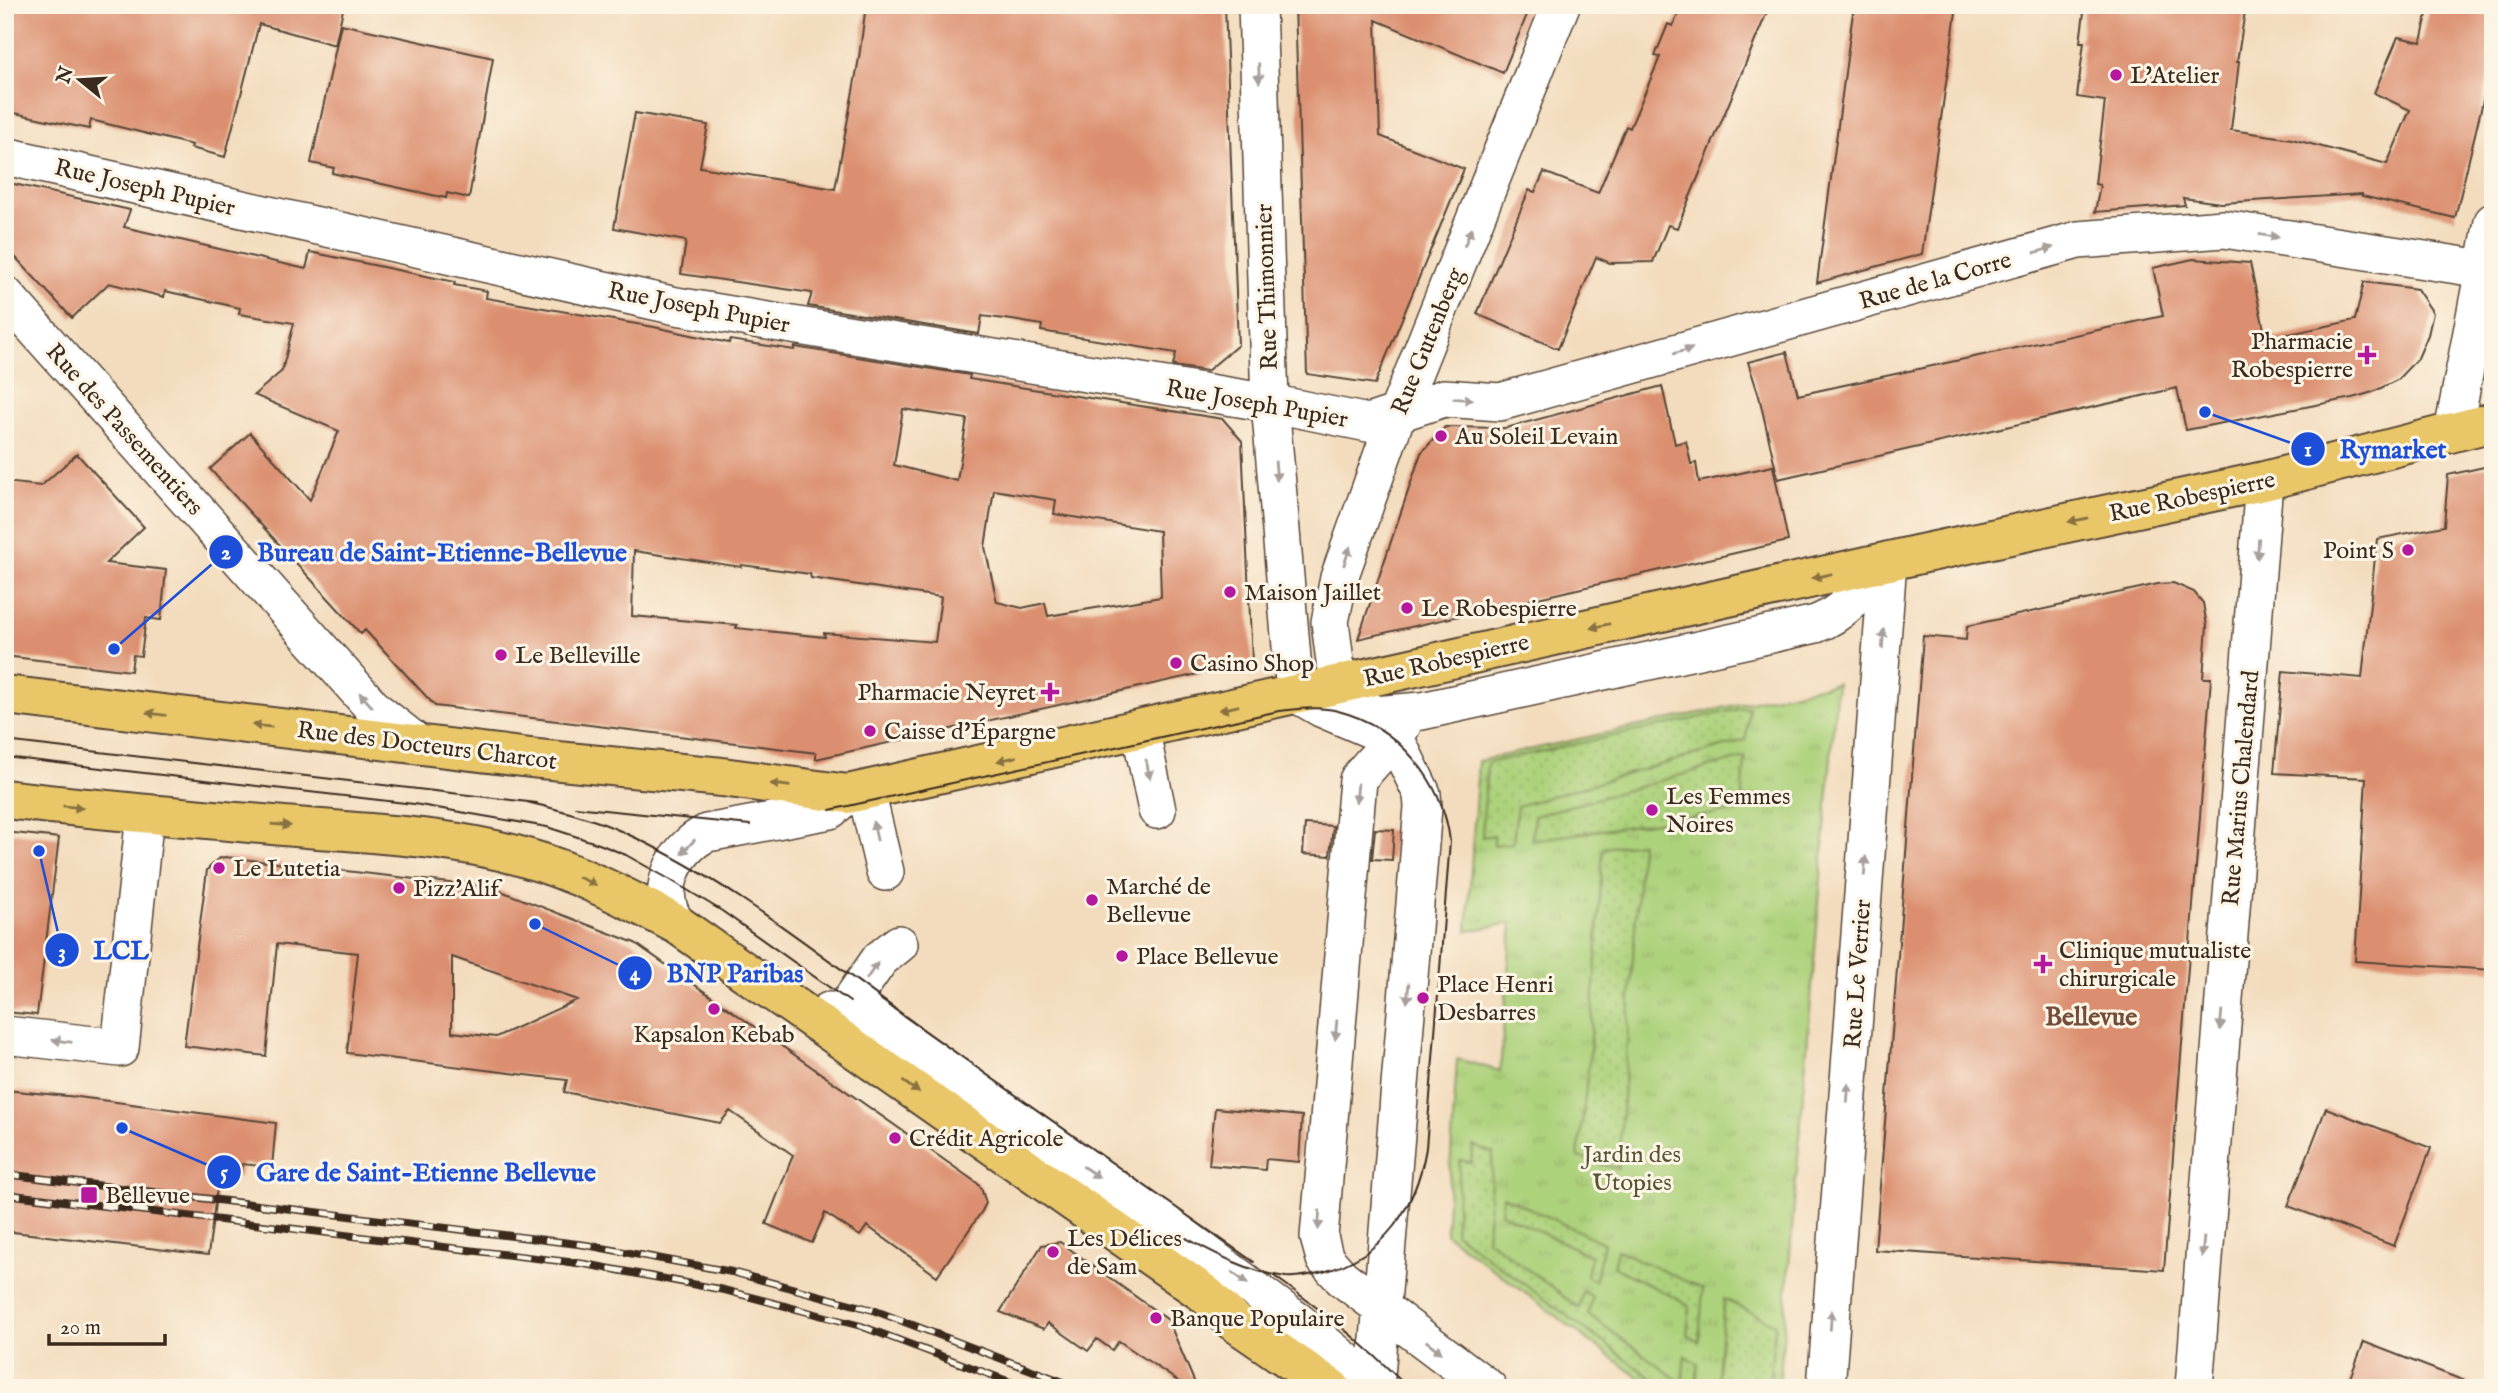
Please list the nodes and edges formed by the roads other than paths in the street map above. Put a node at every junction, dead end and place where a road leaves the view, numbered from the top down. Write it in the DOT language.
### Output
graph roads {
  1 [pos="1257,5"];
  2 [pos="1561,5"];
  3 [pos="5,156"];
  4 [pos="2493,222"];
  5 [pos="2483,269"];
  6 [pos="5,295"];
  7 [pos="1270,403"];
  8 [pos="1397,414"];
  9 [pos="2493,422"];
  10 [pos="2453,432"];
  11 [pos="2264,481"];
  12 [pos="1888,561"];
  13 [pos="1338,685"];
  14 [pos="1296,693"];
  15 [pos="5,695"];
  16 [pos="1405,725"];
  17 [pos="1140,728"];
  18 [pos="418,744"];
  19 [pos="848,798"];
  20 [pos="5,799"];
  21 [pos="1157,810"];
  22 [pos="145,815"];
  23 [pos="885,872"];
  24 [pos="678,925"];
  25 [pos="899,944"];
  26 [pos="737,966"];
  27 [pos="850,1002"];
  28 [pos="5,1035"];
  29 [pos="1381,1306"];
  30 [pos="1376,1387"];
  31 [pos="1331,1388"];
  32 [pos="1488,1388"];
  33 [pos="1826,1388"];
  34 [pos="2194,1388"];
  1 -- 7 [label="street, Rue Thimonnier, one-way"];
  8 -- 2 [label="street, Rue Gutenberg, one-way"];
  3 -- 7 [label="street, Rue Joseph Pupier"];
  4 -- 5 [label="street"];
  8 -- 5 [label="street, Rue de la Corre, one-way"];
  5 -- 10 [label="street"];
  18 -- 6 [label="street, Rue des Passementiers, one-way"];
  7 -- 8 [label="street, Rue Joseph Pupier"];
  7 -- 14 [label="street, Rue Thimonnier, one-way"];
  13 -- 8 [label="street, Rue Gutenberg, one-way"];
  9 -- 10 [label="main road, Rue Robespierre"];
  10 -- 11 [label="main road, Rue Robespierre"];
  11 -- 12 [label="main road, Rue Robespierre, one-way"];
  11 -- 34 [label="street, Rue Marius Chalendard, one-way"];
  12 -- 13 [label="main road, Rue Robespierre, one-way"];
  12 -- 16 [label="street, Rue Robespierre"];
  33 -- 12 [label="street, Rue Le Verrier, one-way"];
  13 -- 14 [label="main road"];
  13 -- 16 [label="street, Rue Robespierre"];
  14 -- 16 [label="street"];
  14 -- 17 [label="main road, one-way"];
  18 -- 15 [label="main road, Rue des Docteurs Charcot, one-way"];
  16 -- 29 [label="street, one-way"];
  16 -- 29 [label="street, one-way"];
  17 -- 19 [label="main road, one-way"];
  17 -- 21 [label="street, one-way"];
  19 -- 18 [label="main road, Rue des Docteurs Charcot, one-way"];
  23 -- 19 [label="street, one-way"];
  19 -- 24 [label="street, one-way"];
  20 -- 22 [label="main road, one-way"];
  22 -- 24 [label="main road, one-way"];
  22 -- 28 [label="street, one-way"];
  24 -- 26 [label="main road"];
  27 -- 25 [label="street, one-way"];
  26 -- 27 [label="street"];
  26 -- 31 [label="main road, one-way"];
  27 -- 30 [label="street, one-way"];
  29 -- 30 [label="street"];
  29 -- 32 [label="street, one-way"];
}
